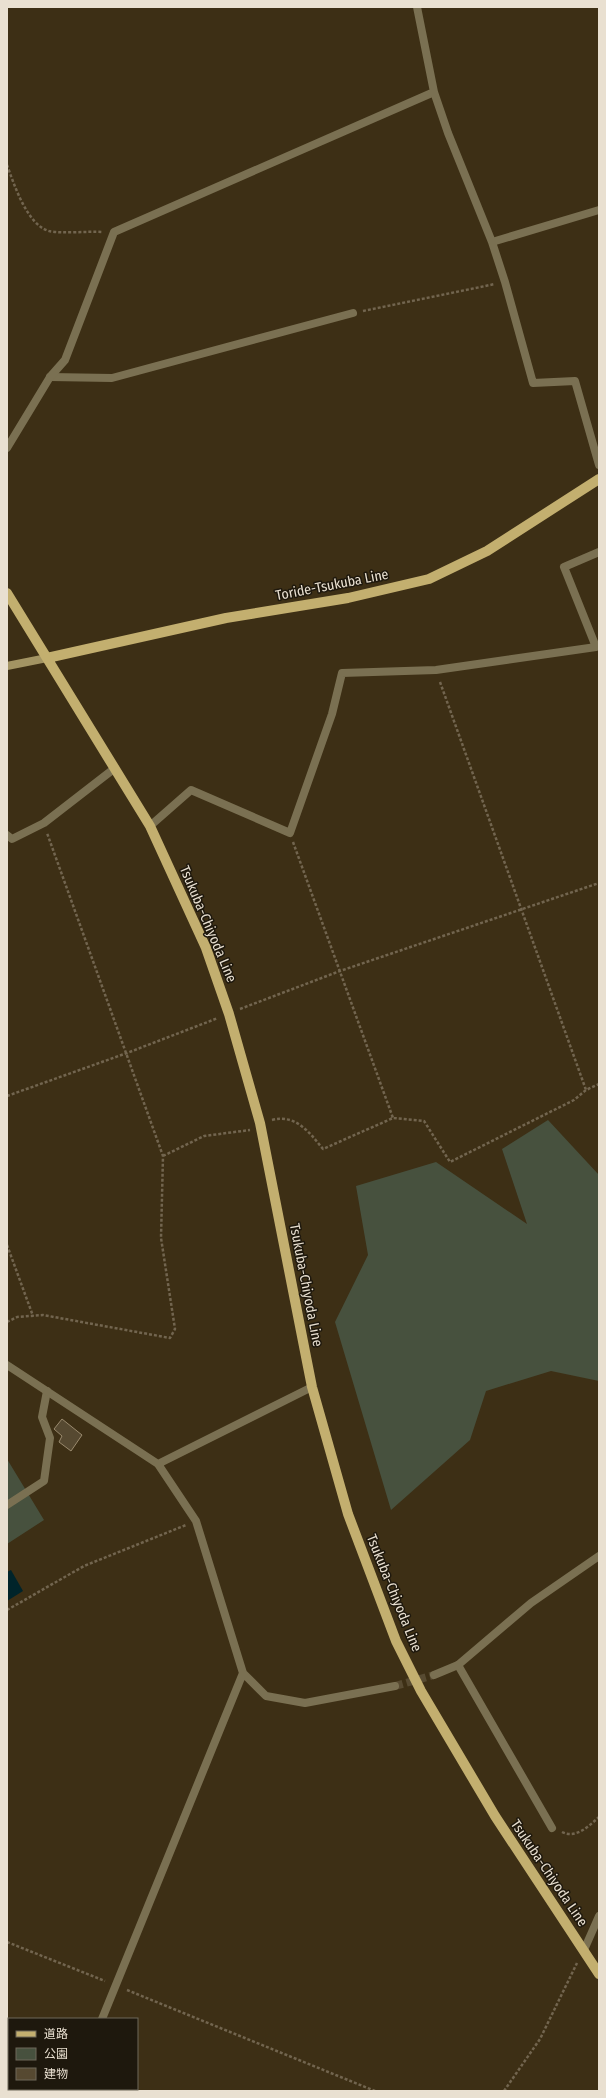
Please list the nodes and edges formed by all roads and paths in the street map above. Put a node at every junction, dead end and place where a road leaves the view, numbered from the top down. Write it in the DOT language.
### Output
graph roads {
  1 [pos="417,7"];
  2 [pos="434,92"];
  3 [pos="7,165"];
  4 [pos="599,210"];
  5 [pos="114,232"];
  6 [pos="492,242"];
  7 [pos="505,282"];
  8 [pos="353,313"];
  9 [pos="50,377"];
  10 [pos="7,448"];
  11 [pos="599,465"];
  12 [pos="599,479"];
  13 [pos="599,552"];
  14 [pos="7,593"];
  15 [pos="47,658"];
  16 [pos="7,666"];
  17 [pos="436,670"];
  18 [pos="115,768"];
  19 [pos="44,823"];
  20 [pos="150,826"];
  21 [pos="290,833"];
  22 [pos="7,835"];
  23 [pos="599,883"];
  24 [pos="522,909"];
  25 [pos="340,971"];
  26 [pos="229,1014"];
  27 [pos="127,1053"];
  28 [pos="599,1084"];
  29 [pos="586,1090"];
  30 [pos="7,1096"];
  31 [pos="393,1118"];
  32 [pos="260,1123"];
  33 [pos="163,1156"];
  34 [pos="7,1245"];
  35 [pos="32,1316"];
  36 [pos="7,1322"];
  37 [pos="7,1365"];
  38 [pos="312,1387"];
  39 [pos="47,1391"];
  40 [pos="158,1464"];
  41 [pos="7,1505"];
  42 [pos="196,1521"];
  43 [pos="599,1556"];
  44 [pos="7,1610"];
  45 [pos="458,1665"];
  46 [pos="243,1673"];
  47 [pos="434,1675"];
  48 [pos="395,1686"];
  49 [pos="599,1817"];
  50 [pos="552,1828"];
  51 [pos="599,1916"];
  52 [pos="7,1942"];
  53 [pos="584,1950"];
  54 [pos="598,1973"];
  55 [pos="116,1985"];
  56 [pos="102,2018"];
  57 [pos="376,2091"];
  58 [pos="504,2091"];
  1 -- 2 [label="street"];
  2 -- 5 [label="street"];
  2 -- 6 [label="street"];
  3 -- 5 [label="path"];
  4 -- 6 [label="street"];
  5 -- 9 [label="street"];
  6 -- 7 [label="street"];
  7 -- 8 [label="path"];
  7 -- 11 [label="street"];
  8 -- 9 [label="street"];
  9 -- 10 [label="street"];
  12 -- 15 [label="main road, Toride-Tsukuba Line"];
  13 -- 17 [label="street"];
  14 -- 15 [label="main road, Tsukuba-Chiyoda Line"];
  15 -- 16 [label="main road"];
  15 -- 18 [label="main road, Tsukuba-Chiyoda Line"];
  17 -- 21 [label="street"];
  17 -- 24 [label="path"];
  18 -- 19 [label="street"];
  18 -- 20 [label="main road, Tsukuba-Chiyoda Line"];
  19 -- 22 [label="street"];
  19 -- 27 [label="path"];
  20 -- 21 [label="street"];
  20 -- 26 [label="main road, Tsukuba-Chiyoda Line"];
  21 -- 25 [label="path"];
  23 -- 24 [label="path"];
  24 -- 25 [label="path"];
  24 -- 29 [label="path"];
  25 -- 26 [label="path"];
  25 -- 31 [label="path"];
  26 -- 27 [label="path"];
  26 -- 32 [label="main road, Tsukuba-Chiyoda Line"];
  27 -- 30 [label="path"];
  27 -- 33 [label="path"];
  28 -- 29 [label="path"];
  29 -- 31 [label="path"];
  31 -- 32 [label="path"];
  32 -- 33 [label="path"];
  32 -- 38 [label="main road, Tsukuba-Chiyoda Line"];
  33 -- 35 [label="path"];
  34 -- 35 [label="path"];
  35 -- 36 [label="path"];
  37 -- 39 [label="street"];
  38 -- 40 [label="street"];
  38 -- 53 [label="main road, Tsukuba-Chiyoda Line"];
  39 -- 40 [label="street"];
  39 -- 41 [label="street"];
  40 -- 42 [label="street"];
  42 -- 44 [label="path"];
  42 -- 46 [label="street"];
  43 -- 45 [label="street"];
  45 -- 47 [label="street"];
  45 -- 50 [label="street"];
  46 -- 48 [label="street"];
  46 -- 55 [label="street"];
  49 -- 50 [label="path"];
  51 -- 53 [label="street"];
  52 -- 55 [label="path"];
  53 -- 54 [label="main road, Tsukuba-Chiyoda Line"];
  53 -- 58 [label="path"];
  55 -- 56 [label="street"];
  55 -- 57 [label="path"];
}
